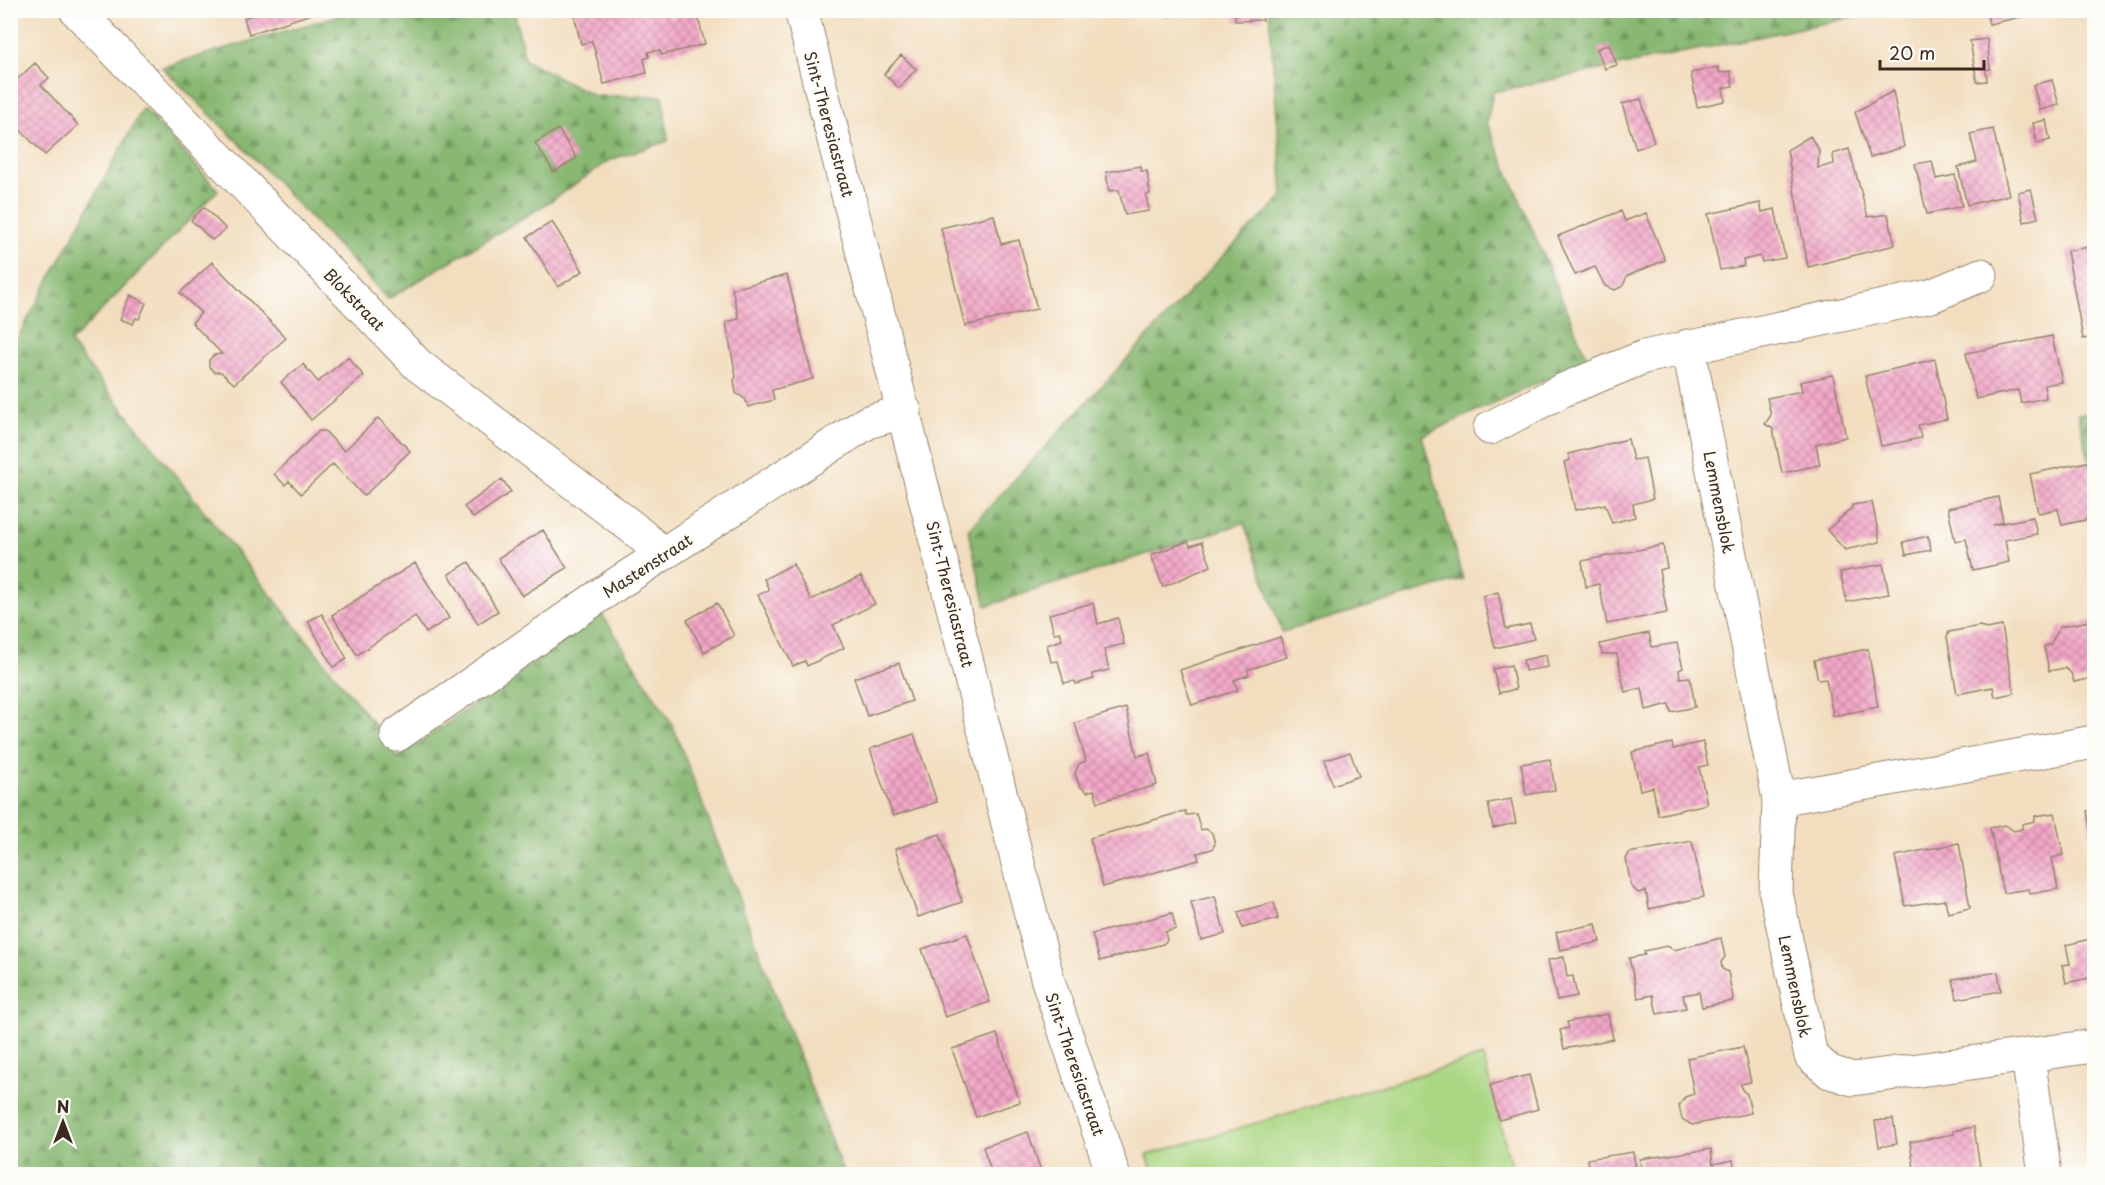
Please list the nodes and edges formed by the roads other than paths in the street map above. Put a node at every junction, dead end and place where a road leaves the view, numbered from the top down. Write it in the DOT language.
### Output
graph roads {
  1 [pos="76,10"];
  2 [pos="801,10"];
  3 [pos="1981,275"];
  4 [pos="1688,346"];
  5 [pos="905,411"];
  6 [pos="1490,428"];
  7 [pos="663,554"];
  8 [pos="397,735"];
  9 [pos="2094,742"];
  10 [pos="1779,799"];
  11 [pos="2094,1047"];
  12 [pos="2028,1058"];
  13 [pos="1113,1174"];
  14 [pos="2045,1174"];
  1 -- 7 [label="street, Blokstraat"];
  2 -- 5 [label="street, Sint-Theresiastraat"];
  3 -- 4 [label="street"];
  4 -- 6 [label="street"];
  4 -- 10 [label="street, Lemmensblok"];
  5 -- 7 [label="street, Mastenstraat"];
  5 -- 13 [label="street, Sint-Theresiastraat"];
  7 -- 8 [label="street, Mastenstraat"];
  9 -- 10 [label="street"];
  10 -- 12 [label="street, Lemmensblok"];
  11 -- 12 [label="street, Lemmensblok"];
  12 -- 14 [label="street"];
}
